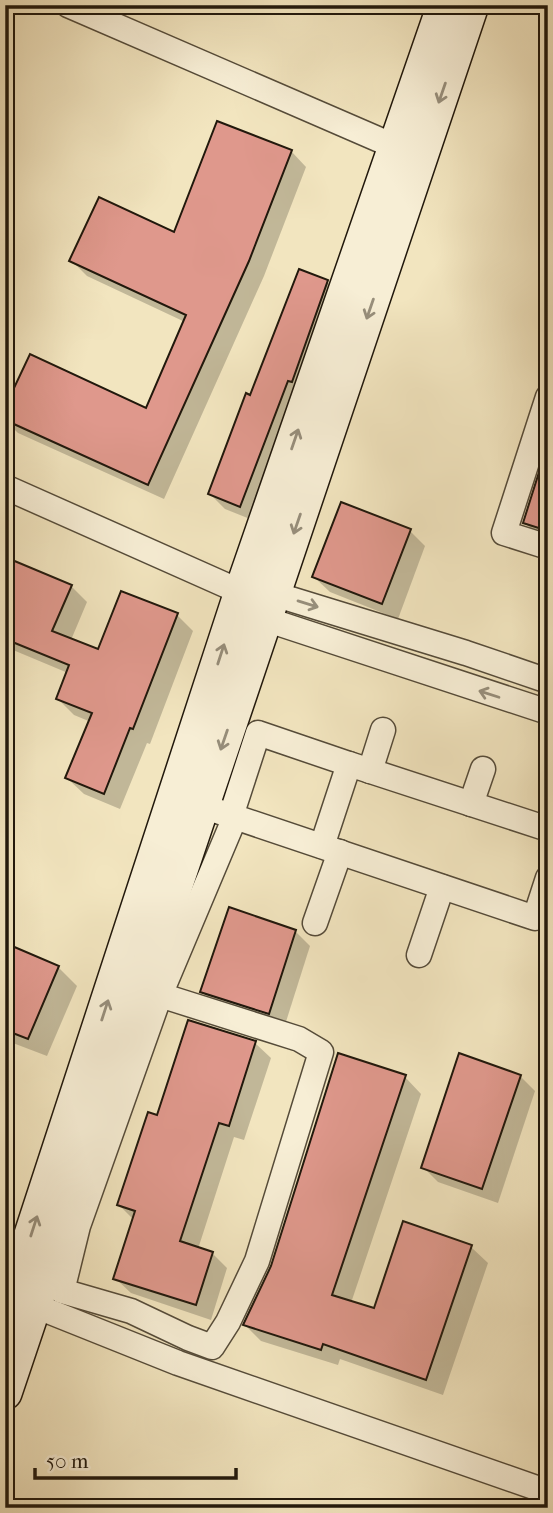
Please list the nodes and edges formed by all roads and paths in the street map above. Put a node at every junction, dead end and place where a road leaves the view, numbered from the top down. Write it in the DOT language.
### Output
graph roads {
  1 [pos="68,5"];
  2 [pos="444,5"];
  3 [pos="472,5"];
  4 [pos="441,55"];
  5 [pos="396,147"];
  6 [pos="547,403"];
  7 [pos="5,487"];
  8 [pos="548,547"];
  9 [pos="241,592"];
  10 [pos="269,606"];
  11 [pos="548,681"];
  12 [pos="548,712"];
  13 [pos="383,730"];
  14 [pos="359,768"];
  15 [pos="483,769"];
  16 [pos="471,804"];
  17 [pos="222,813"];
  18 [pos="548,830"];
  19 [pos="331,849"];
  20 [pos="548,878"];
  21 [pos="442,887"];
  22 [pos="315,923"];
  23 [pos="419,955"];
  24 [pos="160,995"];
  25 [pos="17,1305"];
  26 [pos="192,1328"];
  27 [pos="178,1363"];
  28 [pos="5,1393"];
  29 [pos="548,1492"];
  1 -- 5 [label="street"];
  2 -- 4 [label="street"];
  3 -- 4 [label="street"];
  4 -- 5 [label="street"];
  4 -- 10 [label="street, one-way"];
  9 -- 5 [label="street, one-way"];
  6 -- 8 [label="street"];
  7 -- 9 [label="street"];
  9 -- 10 [label="street"];
  25 -- 9 [label="street, one-way"];
  10 -- 11 [label="street, one-way"];
  12 -- 10 [label="street, one-way"];
  10 -- 17 [label="street, one-way"];
  13 -- 14 [label="street"];
  14 -- 16 [label="street"];
  14 -- 17 [label="street"];
  14 -- 19 [label="street"];
  15 -- 16 [label="street"];
  16 -- 18 [label="street"];
  17 -- 19 [label="street"];
  17 -- 24 [label="street"];
  17 -- 25 [label="street"];
  19 -- 21 [label="street"];
  19 -- 22 [label="street"];
  20 -- 21 [label="street"];
  21 -- 23 [label="street"];
  24 -- 26 [label="street"];
  24 -- 26 [label="street"];
  25 -- 27 [label="street"];
  25 -- 28 [label="street"];
  26 -- 27 [label="street"];
  27 -- 29 [label="street"];
}
